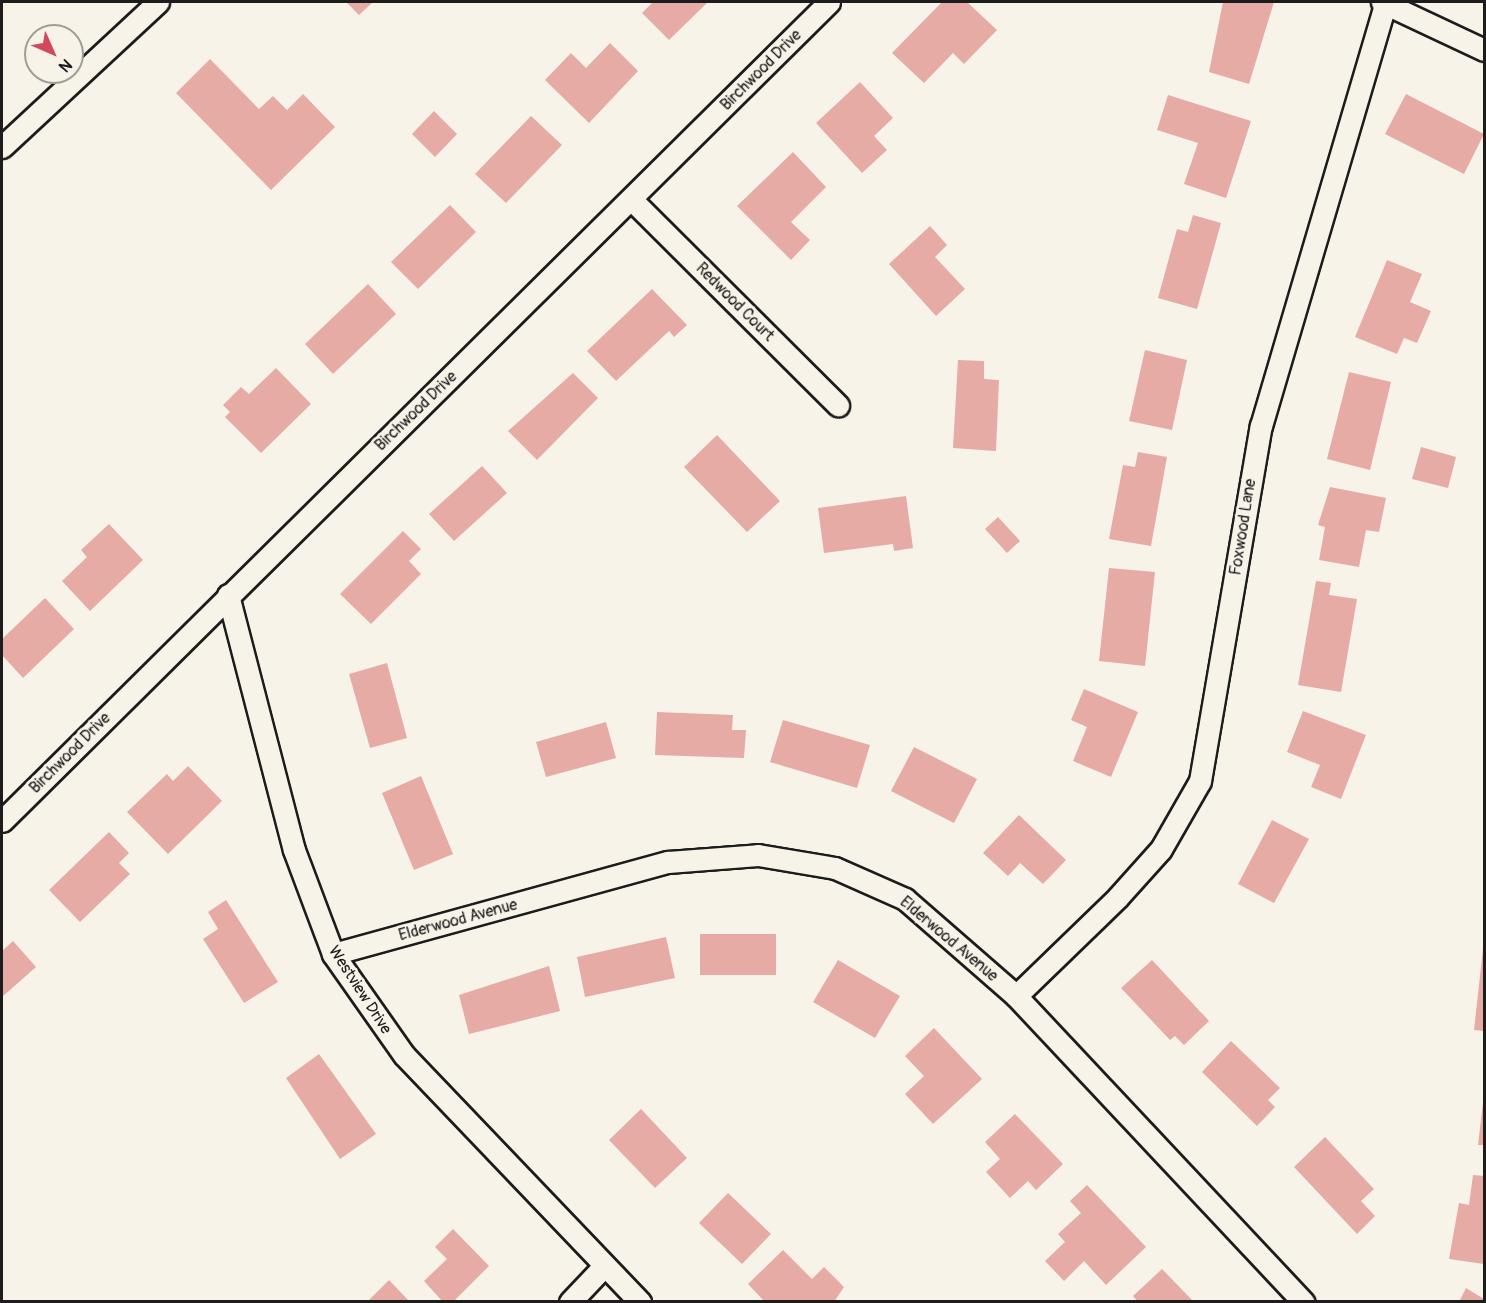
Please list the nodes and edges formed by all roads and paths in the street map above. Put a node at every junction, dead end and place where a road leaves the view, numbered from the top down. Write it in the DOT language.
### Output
graph roads {
  1 [pos="158,2"];
  2 [pos="829,2"];
  3 [pos="1383,3"];
  4 [pos="1485,50"];
  5 [pos="2,147"];
  6 [pos="632,200"];
  7 [pos="838,405"];
  8 [pos="228,594"];
  9 [pos="2,821"];
  10 [pos="333,954"];
  11 [pos="1016,996"];
  12 [pos="604,1266"];
  13 [pos="570,1302"];
  14 [pos="640,1302"];
  15 [pos="1303,1302"];
  1 -- 5 [label="street"];
  2 -- 6 [label="street, Birchwood Drive"];
  3 -- 4 [label="street"];
  3 -- 11 [label="street, Foxwood Lane"];
  6 -- 7 [label="street, Redwood Court"];
  6 -- 8 [label="street, Birchwood Drive"];
  8 -- 9 [label="street, Birchwood Drive"];
  8 -- 10 [label="street, Westview Drive"];
  10 -- 11 [label="street, Elderwood Avenue"];
  10 -- 12 [label="street, Westview Drive"];
  11 -- 15 [label="street, Elderwood Avenue"];
  12 -- 13 [label="street"];
  12 -- 14 [label="street, Westview Drive"];
}
